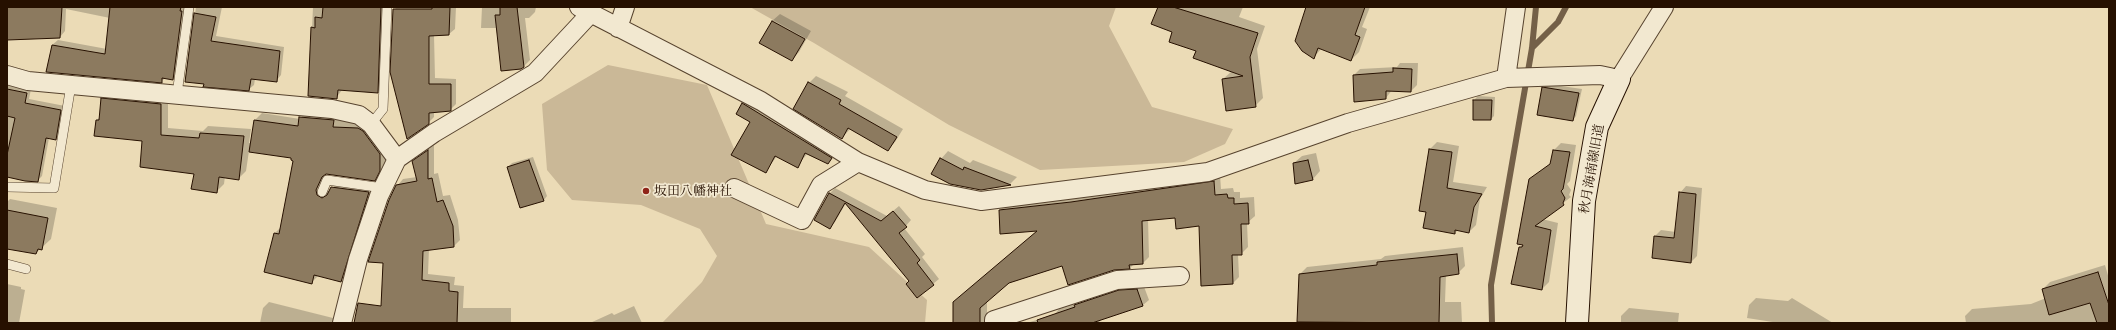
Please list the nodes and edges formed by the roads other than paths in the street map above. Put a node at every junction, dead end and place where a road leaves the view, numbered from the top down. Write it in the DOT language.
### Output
graph roads {
  1 [pos="189,7"];
  2 [pos="387,7"];
  3 [pos="625,7"];
  4 [pos="1516,7"];
  5 [pos="1664,7"];
  6 [pos="584,10"];
  7 [pos="618,28"];
  8 [pos="7,75"];
  9 [pos="1511,77"];
  10 [pos="1619,79"];
  11 [pos="71,84"];
  12 [pos="177,94"];
  13 [pos="371,124"];
  14 [pos="397,159"];
  15 [pos="858,162"];
  16 [pos="7,187"];
  17 [pos="383,188"];
  18 [pos="734,188"];
  19 [pos="322,192"];
  20 [pos="7,264"];
  21 [pos="26,269"];
  22 [pos="1180,276"];
  23 [pos="342,323"];
  24 [pos="994,323"];
  25 [pos="1577,323"];
  1 -- 12 [label="lane"];
  2 -- 13 [label="lane"];
  3 -- 7 [label="street"];
  4 -- 9 [label="street"];
  5 -- 10 [label="street, 秋月海南線旧道"];
  6 -- 7 [label="street"];
  6 -- 14 [label="street"];
  7 -- 15 [label="street"];
  8 -- 11 [label="street"];
  9 -- 10 [label="street"];
  9 -- 15 [label="street"];
  10 -- 25 [label="street, 秋月海南線旧道"];
  11 -- 12 [label="street"];
  11 -- 16 [label="lane"];
  12 -- 13 [label="street"];
  13 -- 14 [label="street"];
  14 -- 17 [label="street"];
  15 -- 18 [label="street"];
  17 -- 19 [label="lane"];
  17 -- 23 [label="street"];
  20 -- 21 [label="lane"];
  22 -- 24 [label="street"];
}
